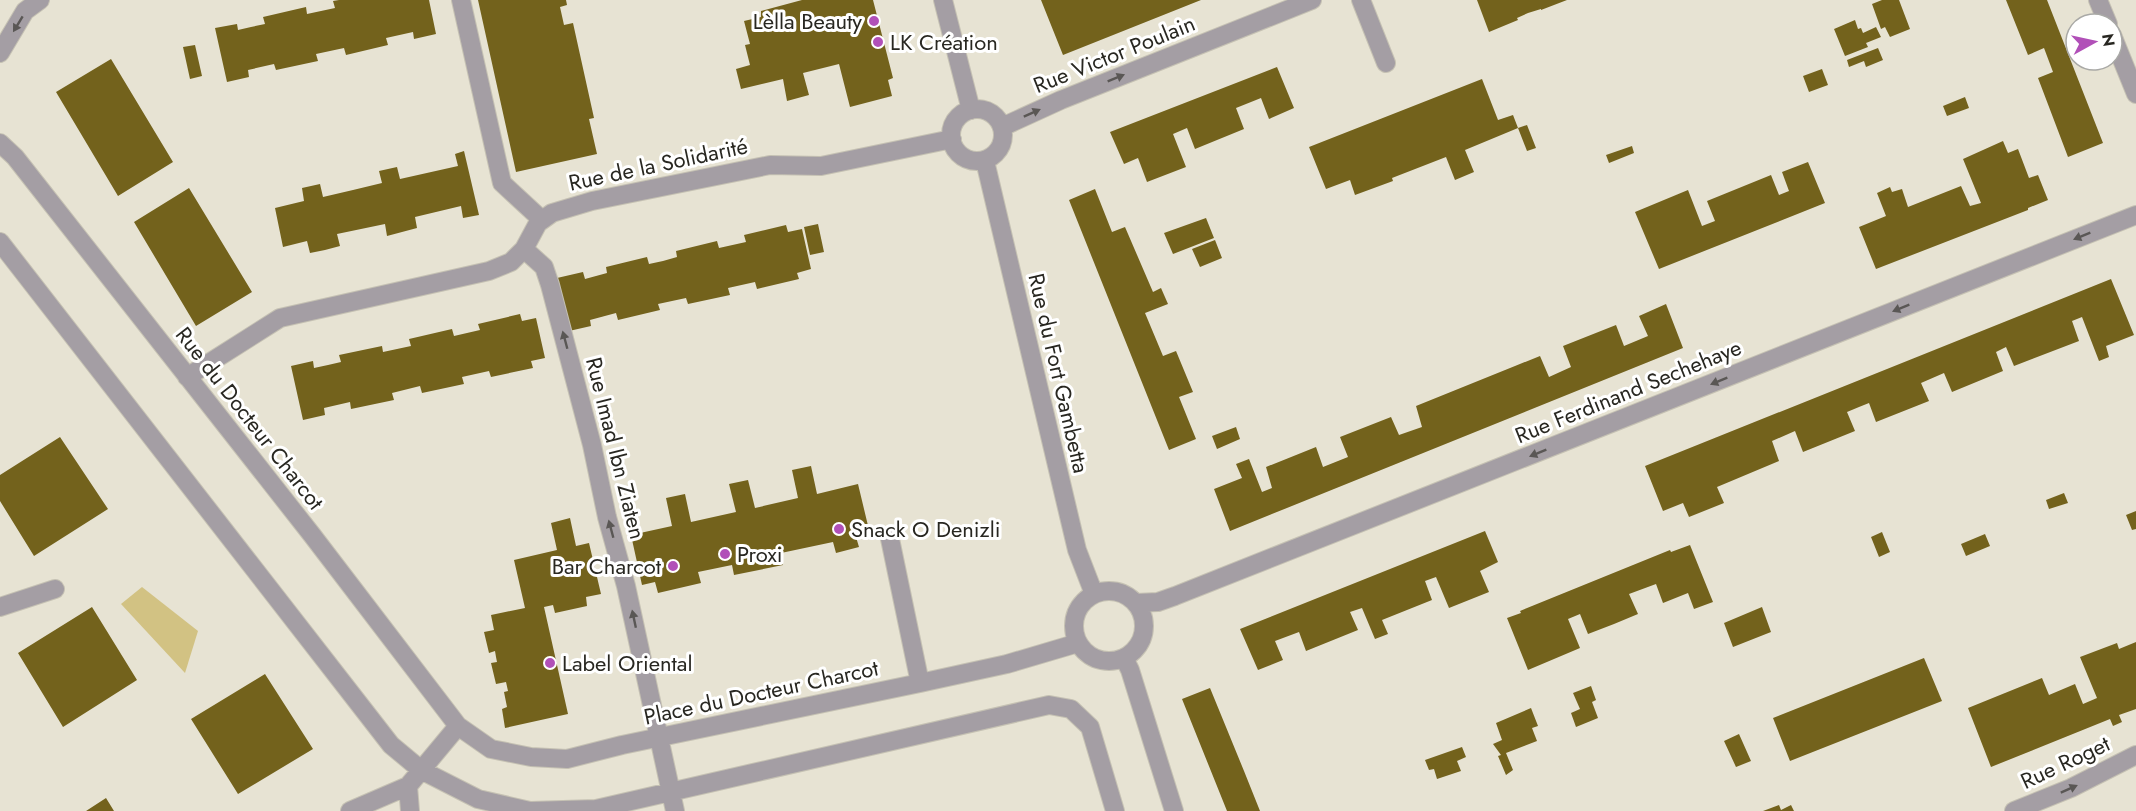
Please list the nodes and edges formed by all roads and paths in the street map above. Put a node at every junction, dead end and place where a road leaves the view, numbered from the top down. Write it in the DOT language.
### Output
graph roads {
  1 [pos="40,0"];
  2 [pos="461,0"];
  3 [pos="943,0"];
  4 [pos="1312,0"];
  5 [pos="1361,0"];
  6 [pos="0,53"];
  7 [pos="1386,63"];
  8 [pos="2131,67"];
  9 [pos="2136,94"];
  10 [pos="971,110"];
  11 [pos="1002,127"];
  12 [pos="952,139"];
  13 [pos="2,147"];
  14 [pos="985,161"];
  15 [pos="2136,214"];
  16 [pos="542,220"];
  17 [pos="0,242"];
  18 [pos="524,249"];
  19 [pos="187,377"];
  20 [pos="890,539"];
  21 [pos="55,589"];
  22 [pos="1094,594"];
  23 [pos="1136,603"];
  24 [pos="0,607"];
  25 [pos="1078,643"];
  26 [pos="1124,658"];
  27 [pos="920,683"];
  28 [pos="458,726"];
  29 [pos="659,737"];
  30 [pos="2136,755"];
  31 [pos="421,770"];
  32 [pos="408,786"];
  33 [pos="671,791"];
  34 [pos="350,811"];
  35 [pos="410,811"];
  36 [pos="675,811"];
  37 [pos="1115,811"];
  38 [pos="1174,811"];
  39 [pos="2014,811"];
  1 -- 6 [label="street, one-way"];
  2 -- 16 [label="street"];
  3 -- 10 [label="street"];
  11 -- 4 [label="street, Rue Victor Poulain, one-way"];
  5 -- 7 [label="street"];
  8 -- 9 [label="street"];
  10 -- 11 [label="street"];
  10 -- 12 [label="street"];
  11 -- 14 [label="street"];
  12 -- 14 [label="street"];
  12 -- 16 [label="street, Rue de la Solidarité"];
  13 -- 19 [label="street, Rue du Docteur Charcot"];
  14 -- 22 [label="street, Rue du Fort Gambetta"];
  15 -- 23 [label="street, Rue Ferdinand Sechehaye, one-way"];
  16 -- 18 [label="street"];
  17 -- 31 [label="street"];
  18 -- 19 [label="street"];
  29 -- 18 [label="street, Rue Imad Ibn Ziaten, one-way"];
  19 -- 28 [label="street, Rue du Docteur Charcot"];
  20 -- 27 [label="street"];
  21 -- 24 [label="street"];
  22 -- 23 [label="street"];
  22 -- 25 [label="street"];
  23 -- 26 [label="street"];
  25 -- 26 [label="street"];
  25 -- 27 [label="street, Place du Docteur Charcot"];
  26 -- 38 [label="street"];
  27 -- 29 [label="street, Place du Docteur Charcot"];
  28 -- 29 [label="street, Place du Docteur Charcot"];
  28 -- 31 [label="street"];
  29 -- 33 [label="street, Rue Imad Ibn Ziaten"];
  39 -- 30 [label="street, Rue Roget, one-way"];
  31 -- 32 [label="street"];
  31 -- 33 [label="street"];
  32 -- 34 [label="street"];
  32 -- 35 [label="street"];
  33 -- 36 [label="street, Rue Imad Ibn Ziaten"];
  33 -- 37 [label="street"];
}
